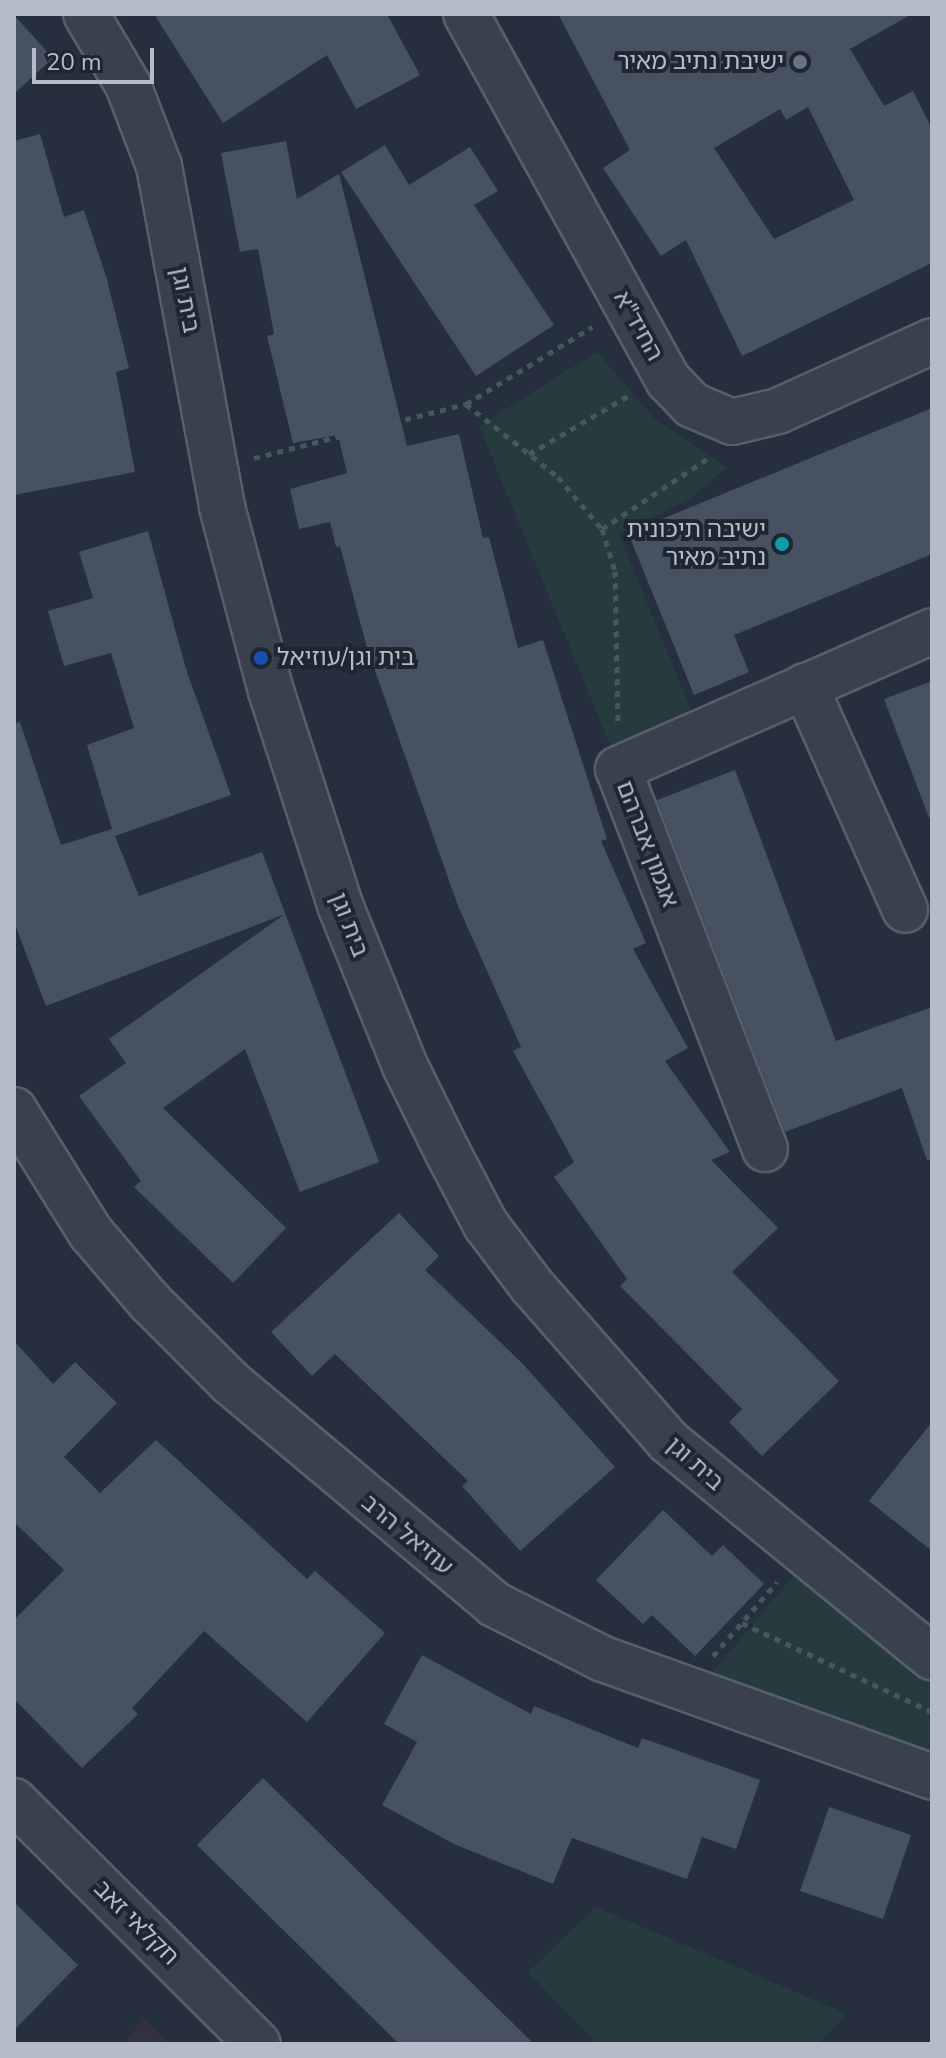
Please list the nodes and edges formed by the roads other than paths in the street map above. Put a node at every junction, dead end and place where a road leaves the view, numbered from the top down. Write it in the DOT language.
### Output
graph roads {
  1 [pos="86,14"];
  2 [pos="466,14"];
  3 [pos="932,341"];
  4 [pos="932,631"];
  5 [pos="805,686"];
  6 [pos="905,910"];
  7 [pos="14,1110"];
  8 [pos="765,1149"];
  9 [pos="932,1657"];
  10 [pos="932,1777"];
  11 [pos="14,1801"];
  12 [pos="258,2044"];
  1 -- 9 [label="street, בית וגן"];
  2 -- 3 [label="street, החיד\"א"];
  4 -- 5 [label="street, אגמון אברהם"];
  5 -- 6 [label="street"];
  5 -- 8 [label="street, אגמון אברהם"];
  7 -- 10 [label="street, עוזיאל הרב"];
  11 -- 12 [label="street, חקלאי זאב"];
}
